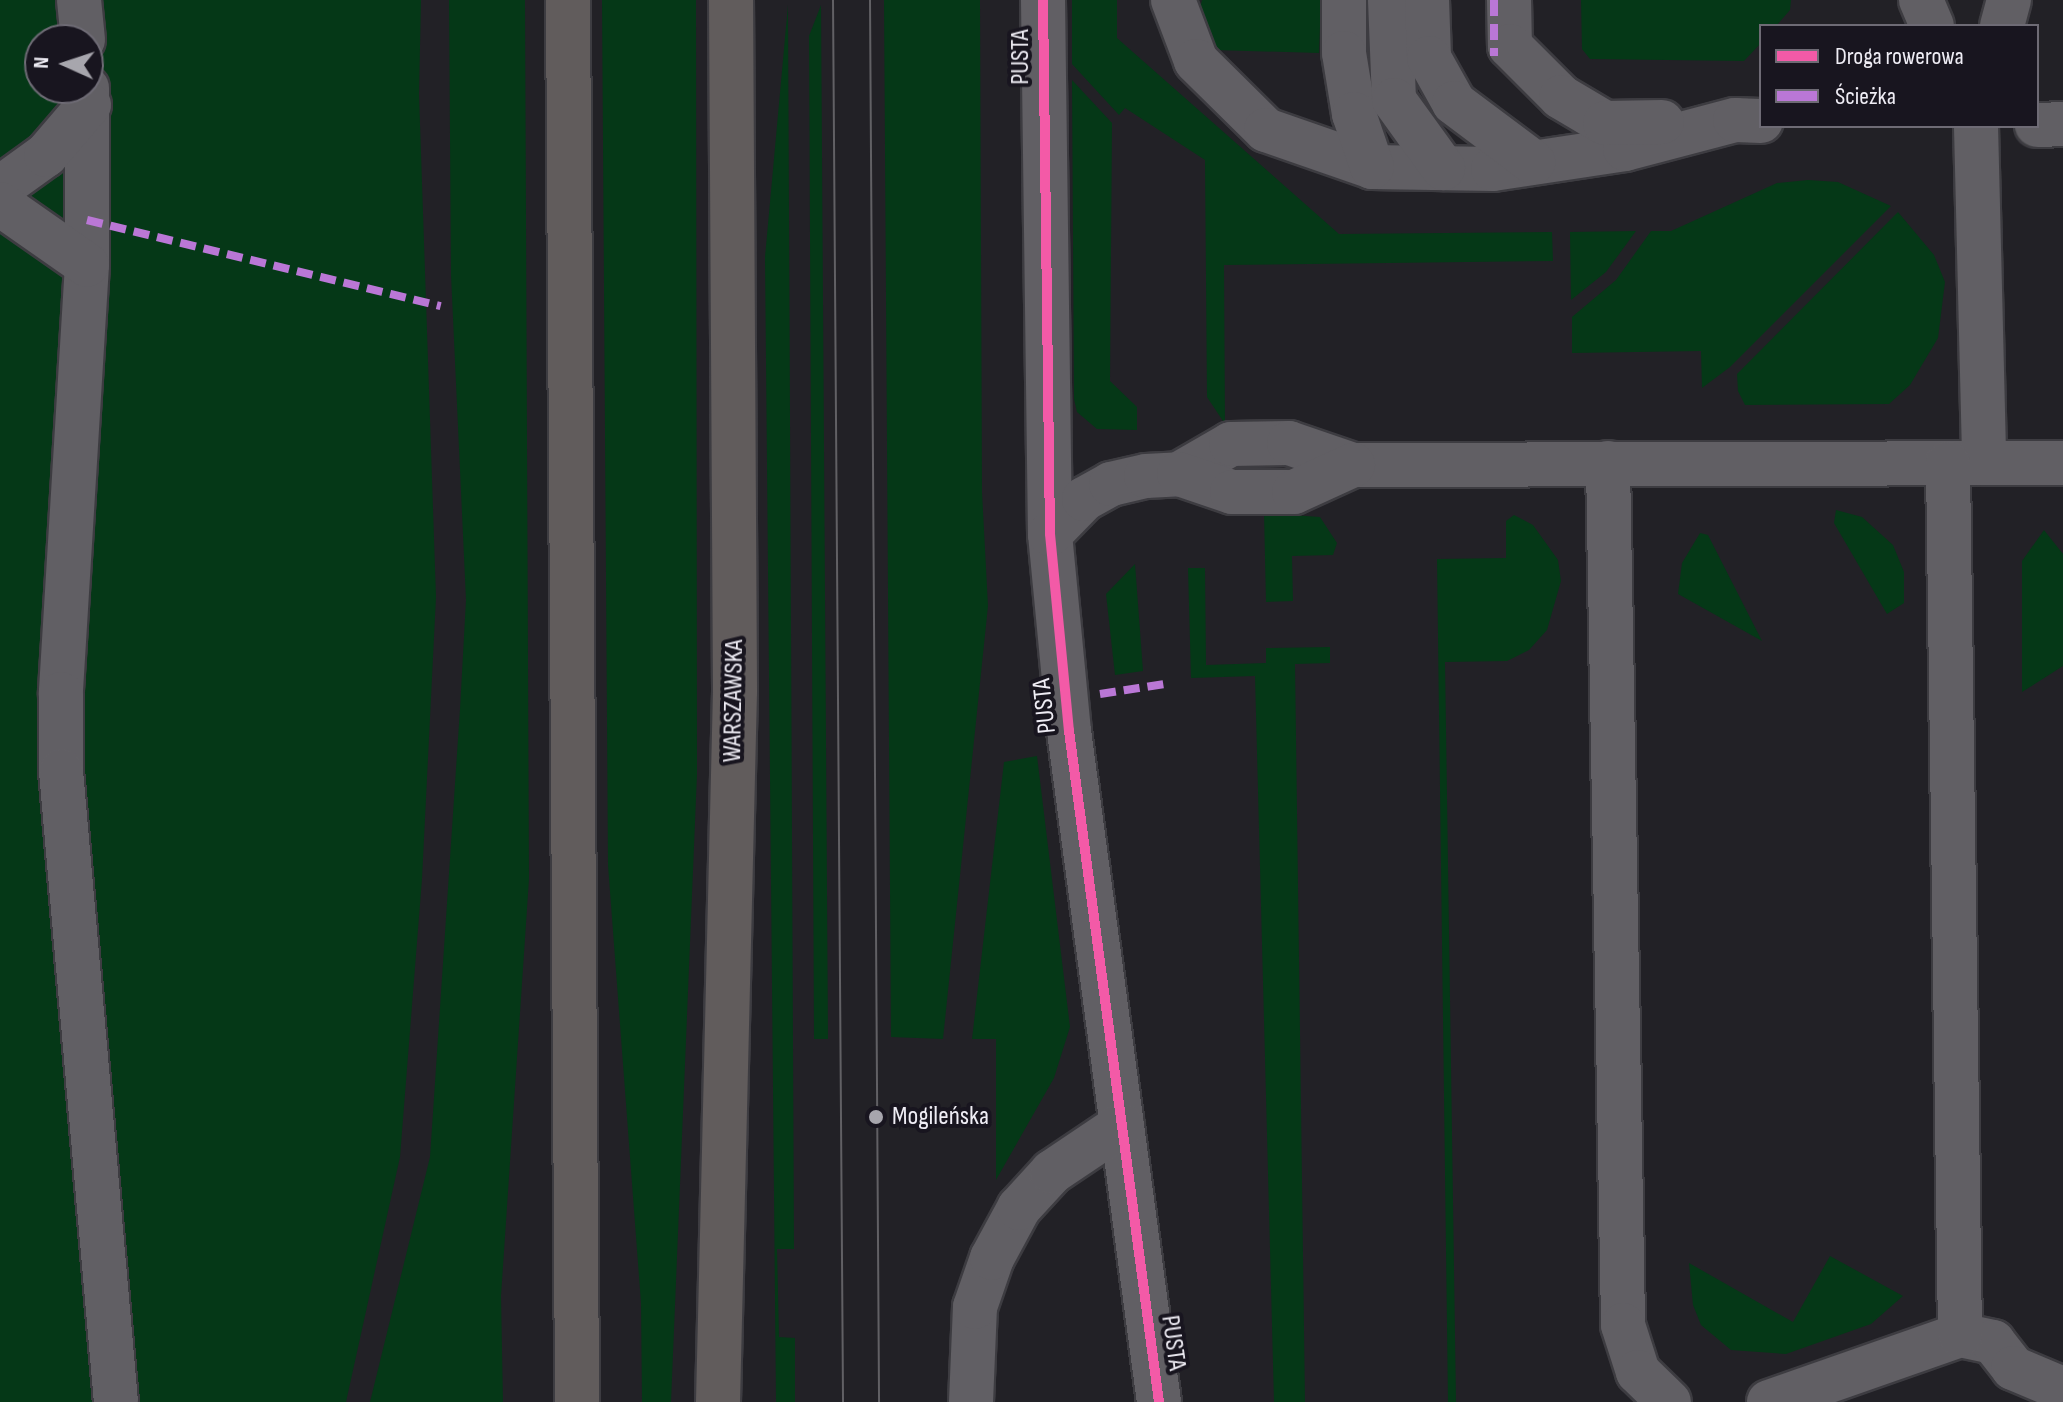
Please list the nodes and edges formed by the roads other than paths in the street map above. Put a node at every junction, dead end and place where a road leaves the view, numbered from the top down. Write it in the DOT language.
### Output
graph roads {
  1 [pos="79,0"];
  2 [pos="568,0"];
  3 [pos="731,0"];
  4 [pos="1043,0"];
  5 [pos="1173,0"];
  6 [pos="1344,0"];
  7 [pos="1390,0"];
  8 [pos="1427,0"];
  9 [pos="1509,0"];
  10 [pos="1921,0"];
  11 [pos="2009,0"];
  12 [pos="81,24"];
  13 [pos="1931,24"];
  14 [pos="2003,24"];
  15 [pos="82,104"];
  16 [pos="88,104"];
  17 [pos="1748,120"];
  18 [pos="2063,124"];
  19 [pos="2039,125"];
  20 [pos="1976,128"];
  21 [pos="1533,162"];
  22 [pos="1372,167"];
  23 [pos="1443,168"];
  24 [pos="0,188"];
  25 [pos="0,204"];
  26 [pos="87,265"];
  27 [pos="1608,463"];
  28 [pos="1966,463"];
  29 [pos="2063,463"];
  30 [pos="1050,534"];
  31 [pos="1122,1125"];
  32 [pos="1960,1335"];
  33 [pos="2063,1389"];
  34 [pos="116,1402"];
  35 [pos="577,1402"];
  36 [pos="718,1402"];
  37 [pos="971,1402"];
  38 [pos="1159,1402"];
  39 [pos="1669,1402"];
  40 [pos="1769,1402"];
  1 -- 12 [label="street"];
  2 -- 35 [label="main road"];
  3 -- 36 [label="main road, WARSZAWSKA"];
  4 -- 30 [label="street, PUSTA"];
  5 -- 22 [label="street"];
  6 -- 22 [label="street"];
  7 -- 23 [label="street"];
  8 -- 21 [label="street"];
  9 -- 17 [label="street"];
  10 -- 13 [label="street"];
  11 -- 14 [label="street"];
  15 -- 24 [label="street"];
  16 -- 26 [label="street"];
  17 -- 21 [label="street"];
  18 -- 19 [label="street"];
  20 -- 28 [label="street"];
  21 -- 23 [label="street"];
  22 -- 23 [label="street"];
  25 -- 26 [label="street"];
  26 -- 34 [label="street"];
  27 -- 28 [label="street"];
  27 -- 30 [label="street"];
  27 -- 39 [label="street"];
  28 -- 29 [label="street"];
  28 -- 32 [label="street"];
  30 -- 31 [label="street, PUSTA"];
  31 -- 37 [label="street"];
  31 -- 38 [label="street, PUSTA"];
  32 -- 33 [label="street"];
  32 -- 40 [label="street"];
}
